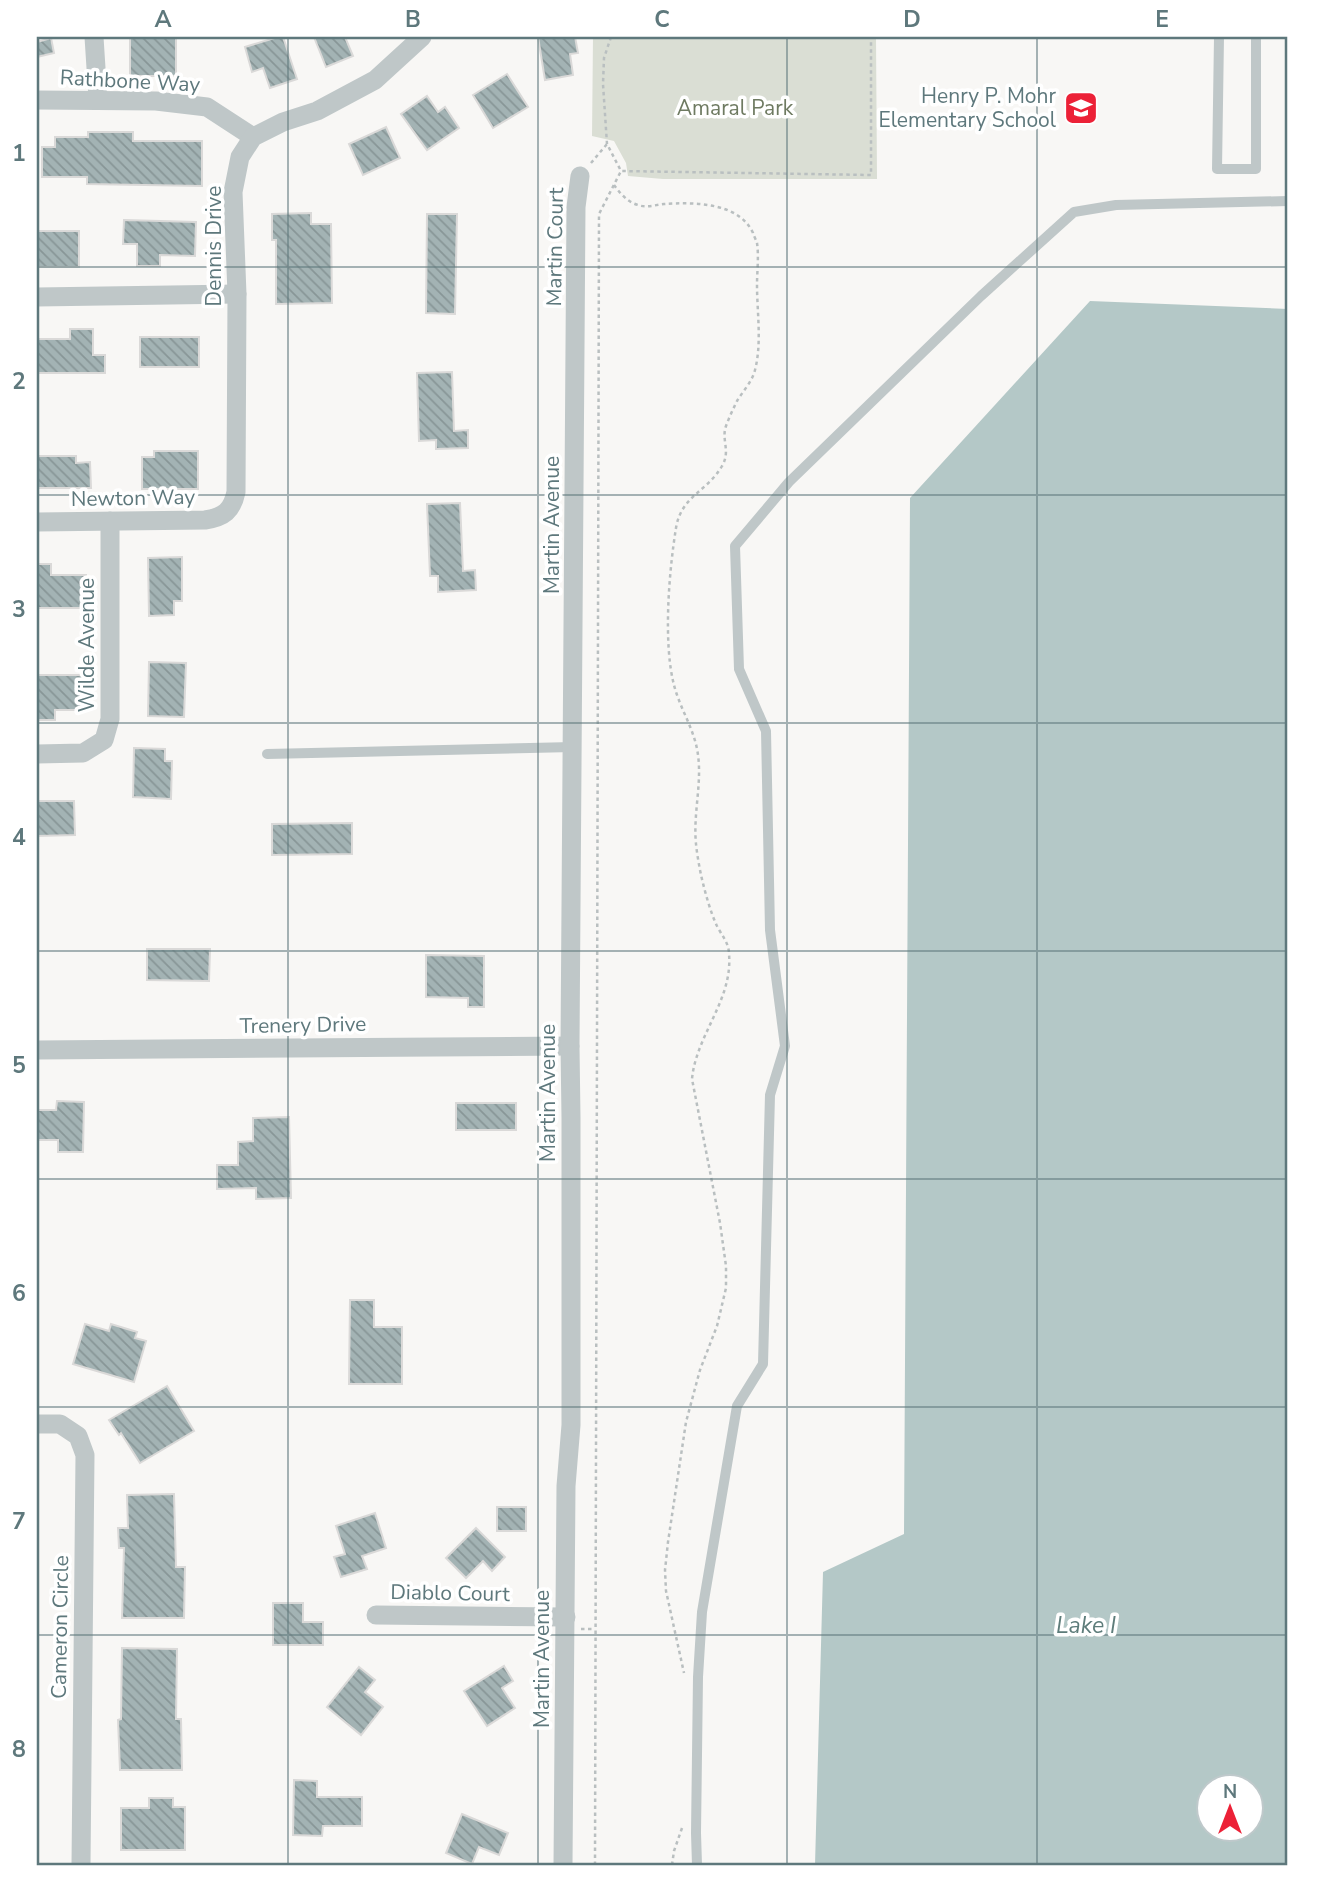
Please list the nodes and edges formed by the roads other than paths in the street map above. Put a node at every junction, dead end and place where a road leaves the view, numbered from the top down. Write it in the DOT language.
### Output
graph roads {
  1 [pos="94,37"];
  2 [pos="422,37"];
  3 [pos="1219,37"];
  4 [pos="1256,37"];
  5 [pos="98,99"];
  6 [pos="37,100"];
  7 [pos="253,137"];
  8 [pos="579,176"];
  9 [pos="1288,201"];
  10 [pos="237,294"];
  11 [pos="37,297"];
  12 [pos="576,320"];
  13 [pos="228,513"];
  14 [pos="110,521"];
  15 [pos="37,522"];
  16 [pos="573,747"];
  17 [pos="37,754"];
  18 [pos="267,754"];
  19 [pos="570,1046"];
  20 [pos="37,1050"];
  21 [pos="37,1424"];
  22 [pos="376,1615"];
  23 [pos="566,1617"];
  24 [pos="80,1865"];
  25 [pos="563,1865"];
  26 [pos="697,1865"];
  1 -- 5 [label="street"];
  2 -- 7 [label="street"];
  3 -- 4 [label="lane"];
  5 -- 6 [label="street, Rathbone Way"];
  5 -- 7 [label="street, Rathbone Way"];
  7 -- 10 [label="street, Dennis Drive"];
  8 -- 12 [label="street, Martin Court"];
  9 -- 26 [label="lane"];
  10 -- 11 [label="street"];
  10 -- 13 [label="street, Dennis Drive"];
  12 -- 16 [label="street, Martin Avenue"];
  13 -- 14 [label="street, Newton Way"];
  14 -- 15 [label="street, Newton Way"];
  14 -- 17 [label="street, Wilde Avenue"];
  16 -- 18 [label="lane"];
  16 -- 19 [label="street, Martin Avenue"];
  19 -- 20 [label="street, Trenery Drive"];
  19 -- 23 [label="street, Martin Avenue"];
  21 -- 24 [label="street, Cameron Circle"];
  22 -- 23 [label="street, Diablo Court"];
  23 -- 25 [label="street, Martin Avenue"];
}
